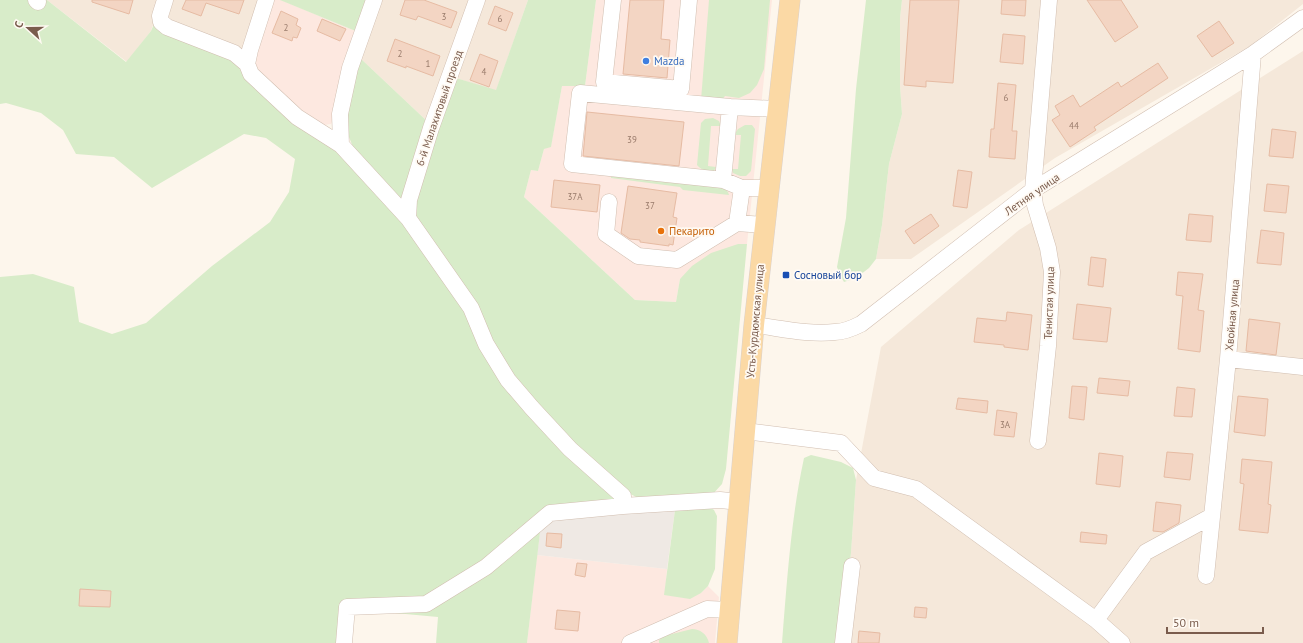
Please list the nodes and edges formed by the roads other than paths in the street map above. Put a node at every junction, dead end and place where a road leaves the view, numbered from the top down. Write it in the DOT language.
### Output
graph roads {
  1 [pos="166,0"];
  2 [pos="266,0"];
  3 [pos="374,0"];
  4 [pos="477,0"];
  5 [pos="613,0"];
  6 [pos="689,0"];
  7 [pos="790,0"];
  8 [pos="1049,0"];
  9 [pos="1303,18"];
  10 [pos="1253,54"];
  11 [pos="247,64"];
  12 [pos="730,107"];
  13 [pos="777,109"];
  14 [pos="341,145"];
  15 [pos="723,180"];
  16 [pos="742,188"];
  17 [pos="768,188"];
  18 [pos="1033,190"];
  19 [pos="609,202"];
  20 [pos="408,218"];
  21 [pos="737,224"];
  22 [pos="764,225"];
  23 [pos="754,325"];
  24 [pos="1228,360"];
  25 [pos="1303,367"];
  26 [pos="744,431"];
  27 [pos="1038,441"];
  28 [pos="740,502"];
  29 [pos="623,506"];
  30 [pos="1212,516"];
  31 [pos="852,566"];
  32 [pos="1206,576"];
  33 [pos="730,610"];
  34 [pos="1096,620"];
  35 [pos="344,643"];
  36 [pos="630,643"];
  37 [pos="727,643"];
  38 [pos="843,643"];
  39 [pos="1122,643"];
  1 -- 11 [label="street"];
  2 -- 11 [label="street"];
  3 -- 14 [label="street"];
  4 -- 20 [label="street, 6-й Малахитовый проезд"];
  5 -- 6 [label="street"];
  7 -- 13 [label="main road, Усть-Курдюмская улица"];
  8 -- 18 [label="street, Тенистая улица"];
  9 -- 10 [label="street, Летняя улица"];
  10 -- 18 [label="street, Летняя улица"];
  10 -- 24 [label="street, Хвойная улица"];
  11 -- 14 [label="street"];
  12 -- 13 [label="street"];
  12 -- 15 [label="street"];
  12 -- 15 [label="street"];
  13 -- 17 [label="main road, Усть-Курдюмская улица"];
  14 -- 20 [label="street"];
  15 -- 16 [label="street"];
  16 -- 17 [label="street"];
  16 -- 21 [label="street"];
  17 -- 22 [label="main road, Усть-Курдюмская улица"];
  18 -- 23 [label="street, Летняя улица"];
  18 -- 27 [label="street, Тенистая улица"];
  19 -- 21 [label="street"];
  20 -- 29 [label="street"];
  21 -- 22 [label="street"];
  22 -- 23 [label="main road, Усть-Курдюмская улица"];
  23 -- 26 [label="main road, Усть-Курдюмская улица"];
  24 -- 25 [label="street"];
  24 -- 30 [label="street, Хвойная улица"];
  26 -- 28 [label="main road, Усть-Курдюмская улица"];
  26 -- 34 [label="street"];
  28 -- 29 [label="street"];
  28 -- 33 [label="main road, Усть-Курдюмская улица"];
  29 -- 35 [label="street"];
  30 -- 32 [label="street, Хвойная улица"];
  30 -- 34 [label="street"];
  31 -- 38 [label="street"];
  33 -- 36 [label="street"];
  33 -- 37 [label="main road, Усть-Курдюмская улица"];
  34 -- 39 [label="street"];
}
